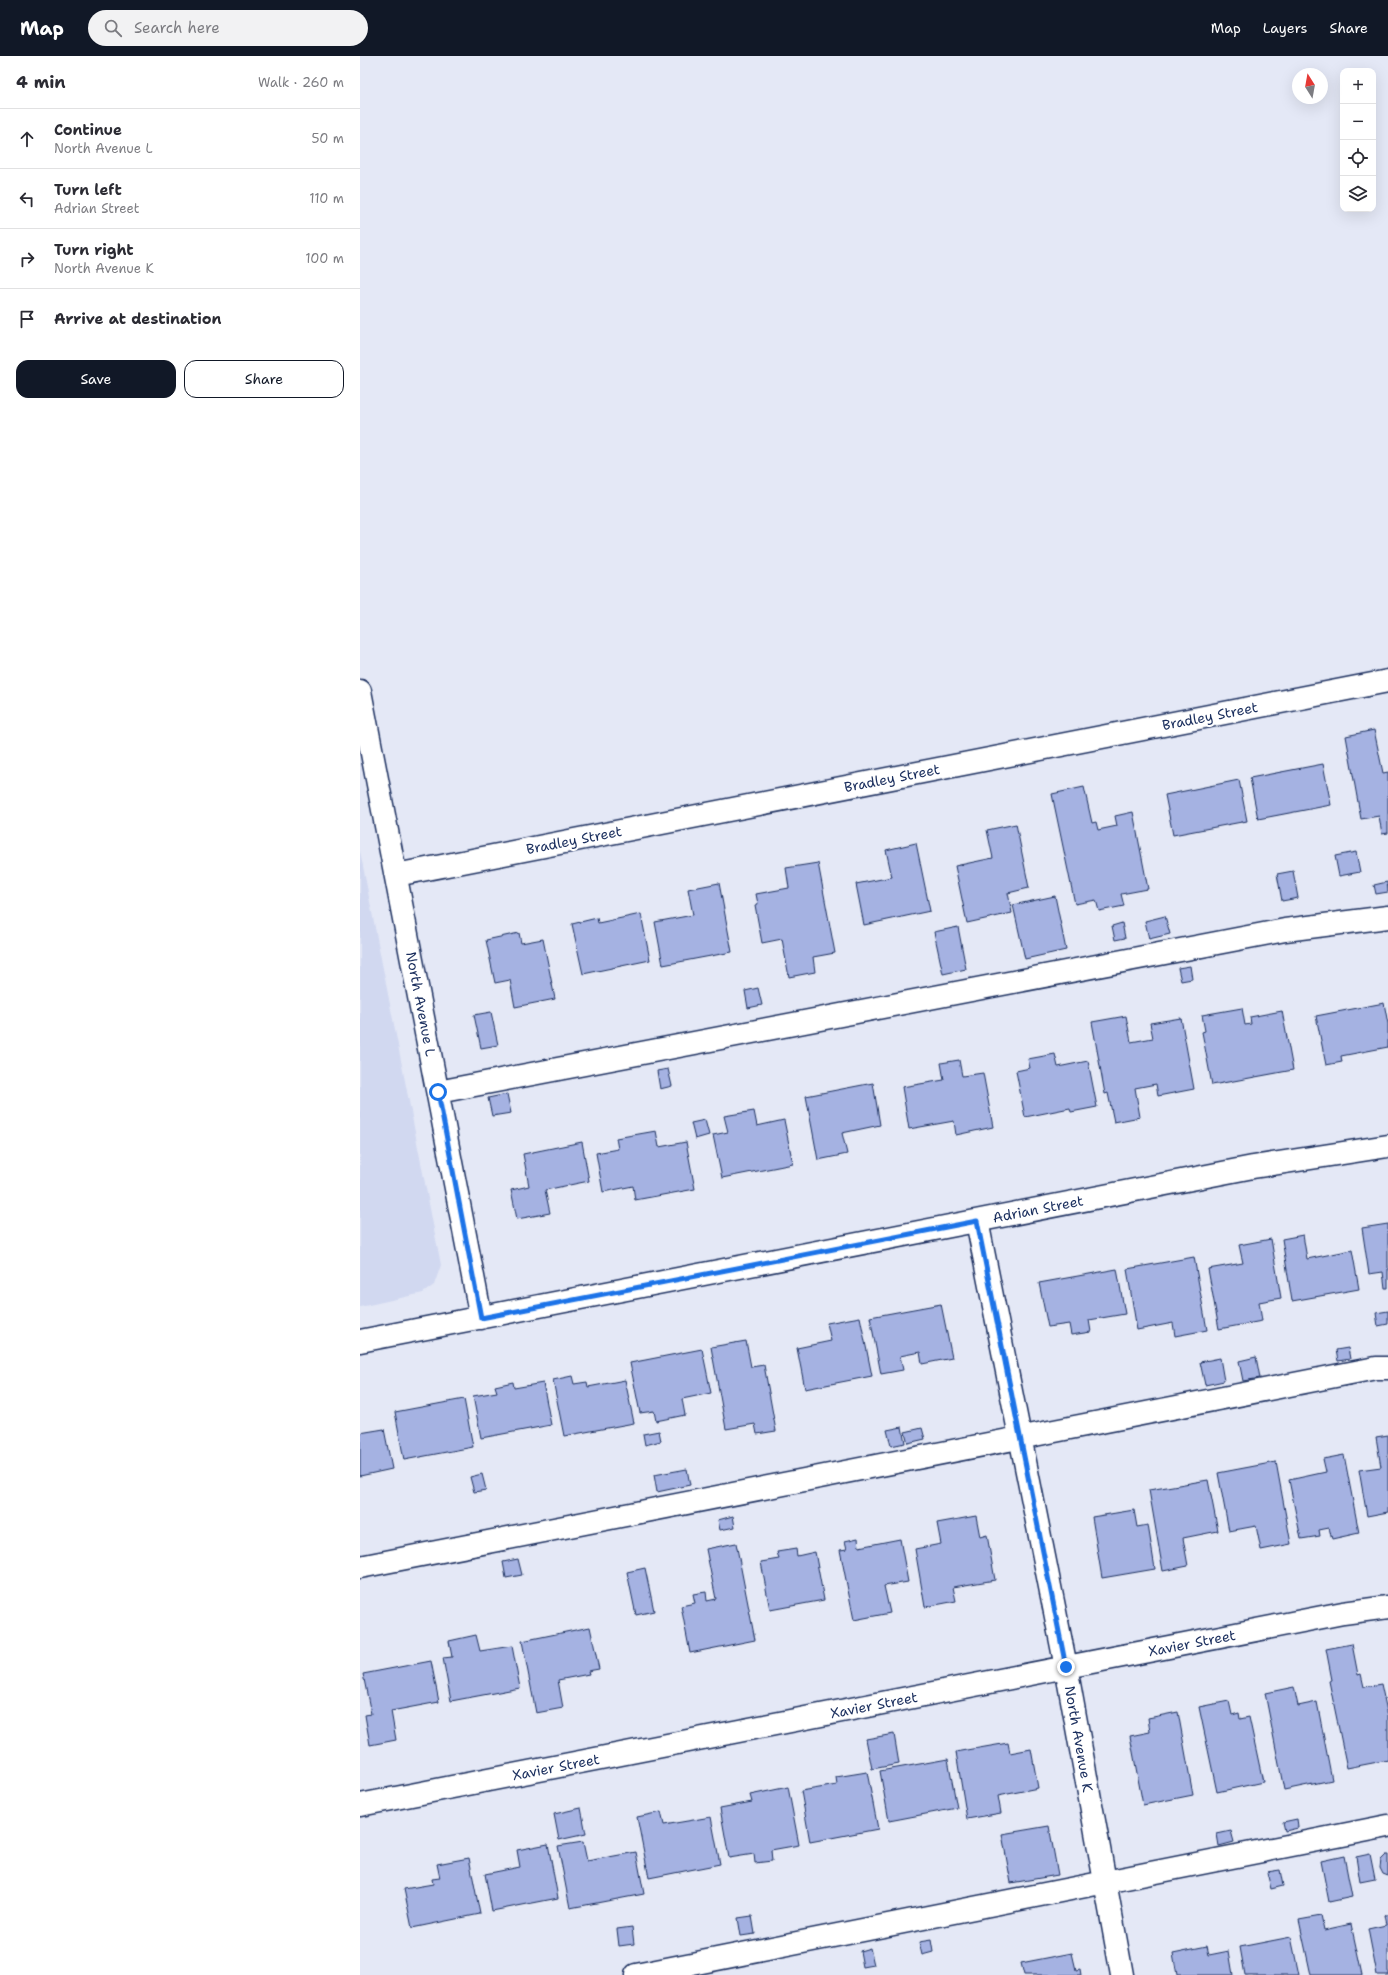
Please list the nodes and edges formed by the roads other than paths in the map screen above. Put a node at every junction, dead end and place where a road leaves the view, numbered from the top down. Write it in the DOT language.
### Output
graph roads {
  1 [pos="1388,681"];
  2 [pos="360,691"];
  3 [pos="396,876"];
  4 [pos="1388,917"];
  5 [pos="438,1092"];
  6 [pos="1388,1146"];
  7 [pos="977,1221"];
  8 [pos="481,1318"];
  9 [pos="360,1341"];
  10 [pos="1388,1368"];
  11 [pos="1020,1438"];
  12 [pos="360,1567"];
  13 [pos="1388,1607"];
  14 [pos="1066,1667"];
  15 [pos="360,1805"];
  16 [pos="1388,1826"];
  17 [pos="1105,1882"];
  18 [pos="636,1975"];
  19 [pos="1122,1975"];
  1 -- 3 [label="street, Bradley Street"];
  2 -- 3 [label="street, North Avenue L"];
  3 -- 5 [label="street, North Avenue L"];
  4 -- 5 [label="street"];
  5 -- 8 [label="street, North Avenue L"];
  6 -- 7 [label="street, Adrian Street"];
  7 -- 8 [label="street, Adrian Street"];
  7 -- 11 [label="street, North Avenue K"];
  8 -- 9 [label="street, Adrian Street"];
  10 -- 11 [label="street"];
  11 -- 12 [label="street"];
  11 -- 14 [label="street, North Avenue K"];
  13 -- 14 [label="street, Xavier Street"];
  14 -- 15 [label="street, Xavier Street"];
  14 -- 17 [label="street, North Avenue K"];
  16 -- 17 [label="street"];
  17 -- 18 [label="street"];
  17 -- 19 [label="street, North Avenue K"];
}
